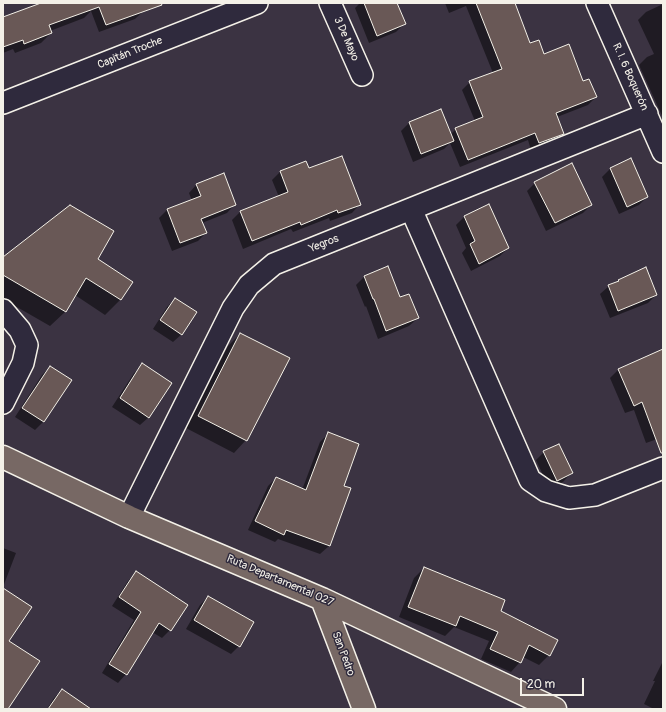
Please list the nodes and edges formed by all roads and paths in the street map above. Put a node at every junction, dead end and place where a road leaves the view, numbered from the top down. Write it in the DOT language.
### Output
graph roads {
  1 [pos="257,3"];
  2 [pos="330,3"];
  3 [pos="597,3"];
  4 [pos="362,75"];
  5 [pos="3,103"];
  6 [pos="647,114"];
  7 [pos="663,152"];
  8 [pos="411,209"];
  9 [pos="3,310"];
  10 [pos="3,403"];
  11 [pos="3,457"];
  12 [pos="663,468"];
  13 [pos="129,516"];
  14 [pos="322,599"];
  15 [pos="364,709"];
  16 [pos="555,709"];
  1 -- 5 [label="street, Capitán Troche"];
  2 -- 4 [label="street, 3 De Mayo"];
  3 -- 6 [label="street, R. I. 6 Boquerón"];
  6 -- 7 [label="street, R. I. 6 Boquerón"];
  6 -- 8 [label="street, Yegros"];
  8 -- 12 [label="street"];
  8 -- 13 [label="street, Yegros"];
  9 -- 10 [label="street"];
  11 -- 13 [label="main road, Ruta Departamental 027"];
  13 -- 14 [label="main road, Ruta Departamental 027"];
  14 -- 15 [label="main road, San Pedro"];
  14 -- 16 [label="main road, Ruta Departamental 027"];
}
